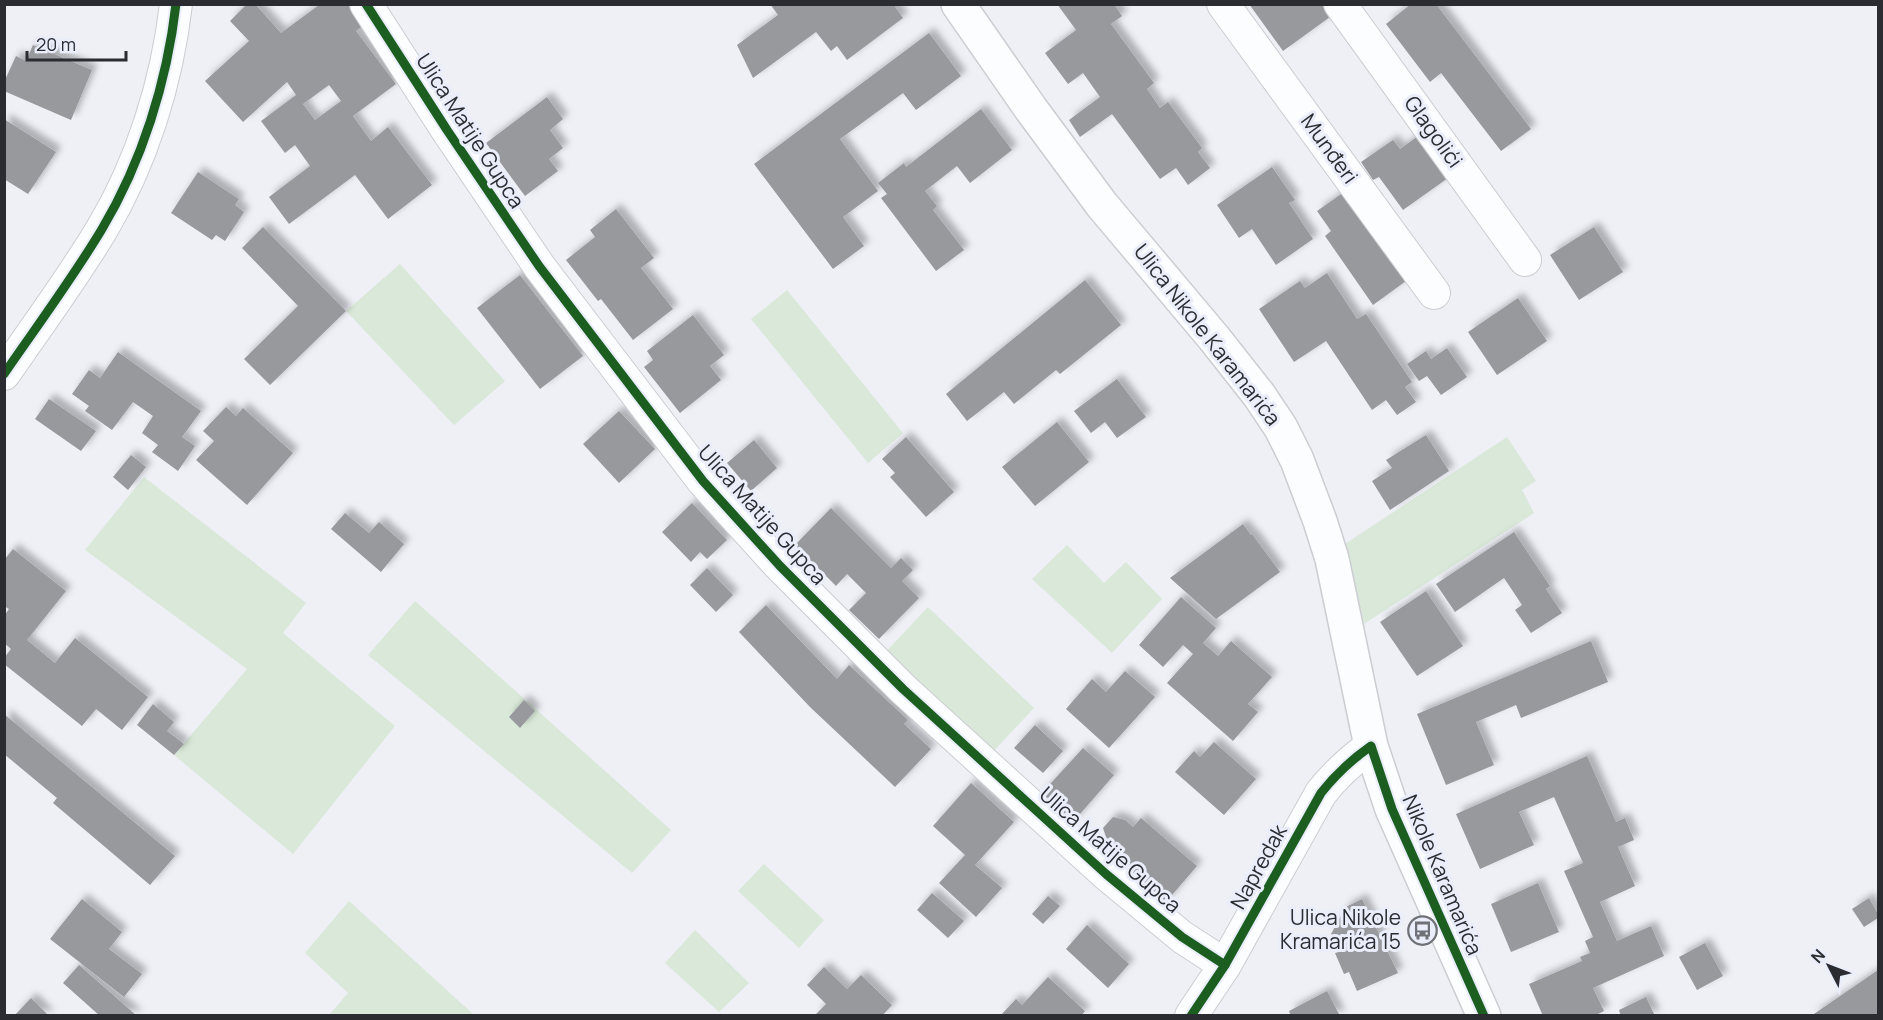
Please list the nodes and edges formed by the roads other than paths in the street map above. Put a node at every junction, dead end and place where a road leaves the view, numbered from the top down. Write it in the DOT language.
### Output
graph roads {
  1 [pos="176,4"];
  2 [pos="366,4"];
  3 [pos="958,4"];
  4 [pos="1223,4"];
  5 [pos="1340,4"];
  6 [pos="1525,260"];
  7 [pos="1434,293"];
  8 [pos="4,374"];
  9 [pos="1371,746"];
  10 [pos="1225,965"];
  11 [pos="1191,1016"];
  12 [pos="1484,1016"];
  1 -- 8 [label="street"];
  2 -- 10 [label="street, Ulica Matije Gupca"];
  3 -- 9 [label="main road, Ulica Nikole Karamarića"];
  4 -- 7 [label="street, Munđeri"];
  5 -- 6 [label="street, Glagolići"];
  9 -- 10 [label="street, Napredak"];
  9 -- 12 [label="main road, Nikole Karamarića"];
  10 -- 11 [label="street, Napredak"];
}
